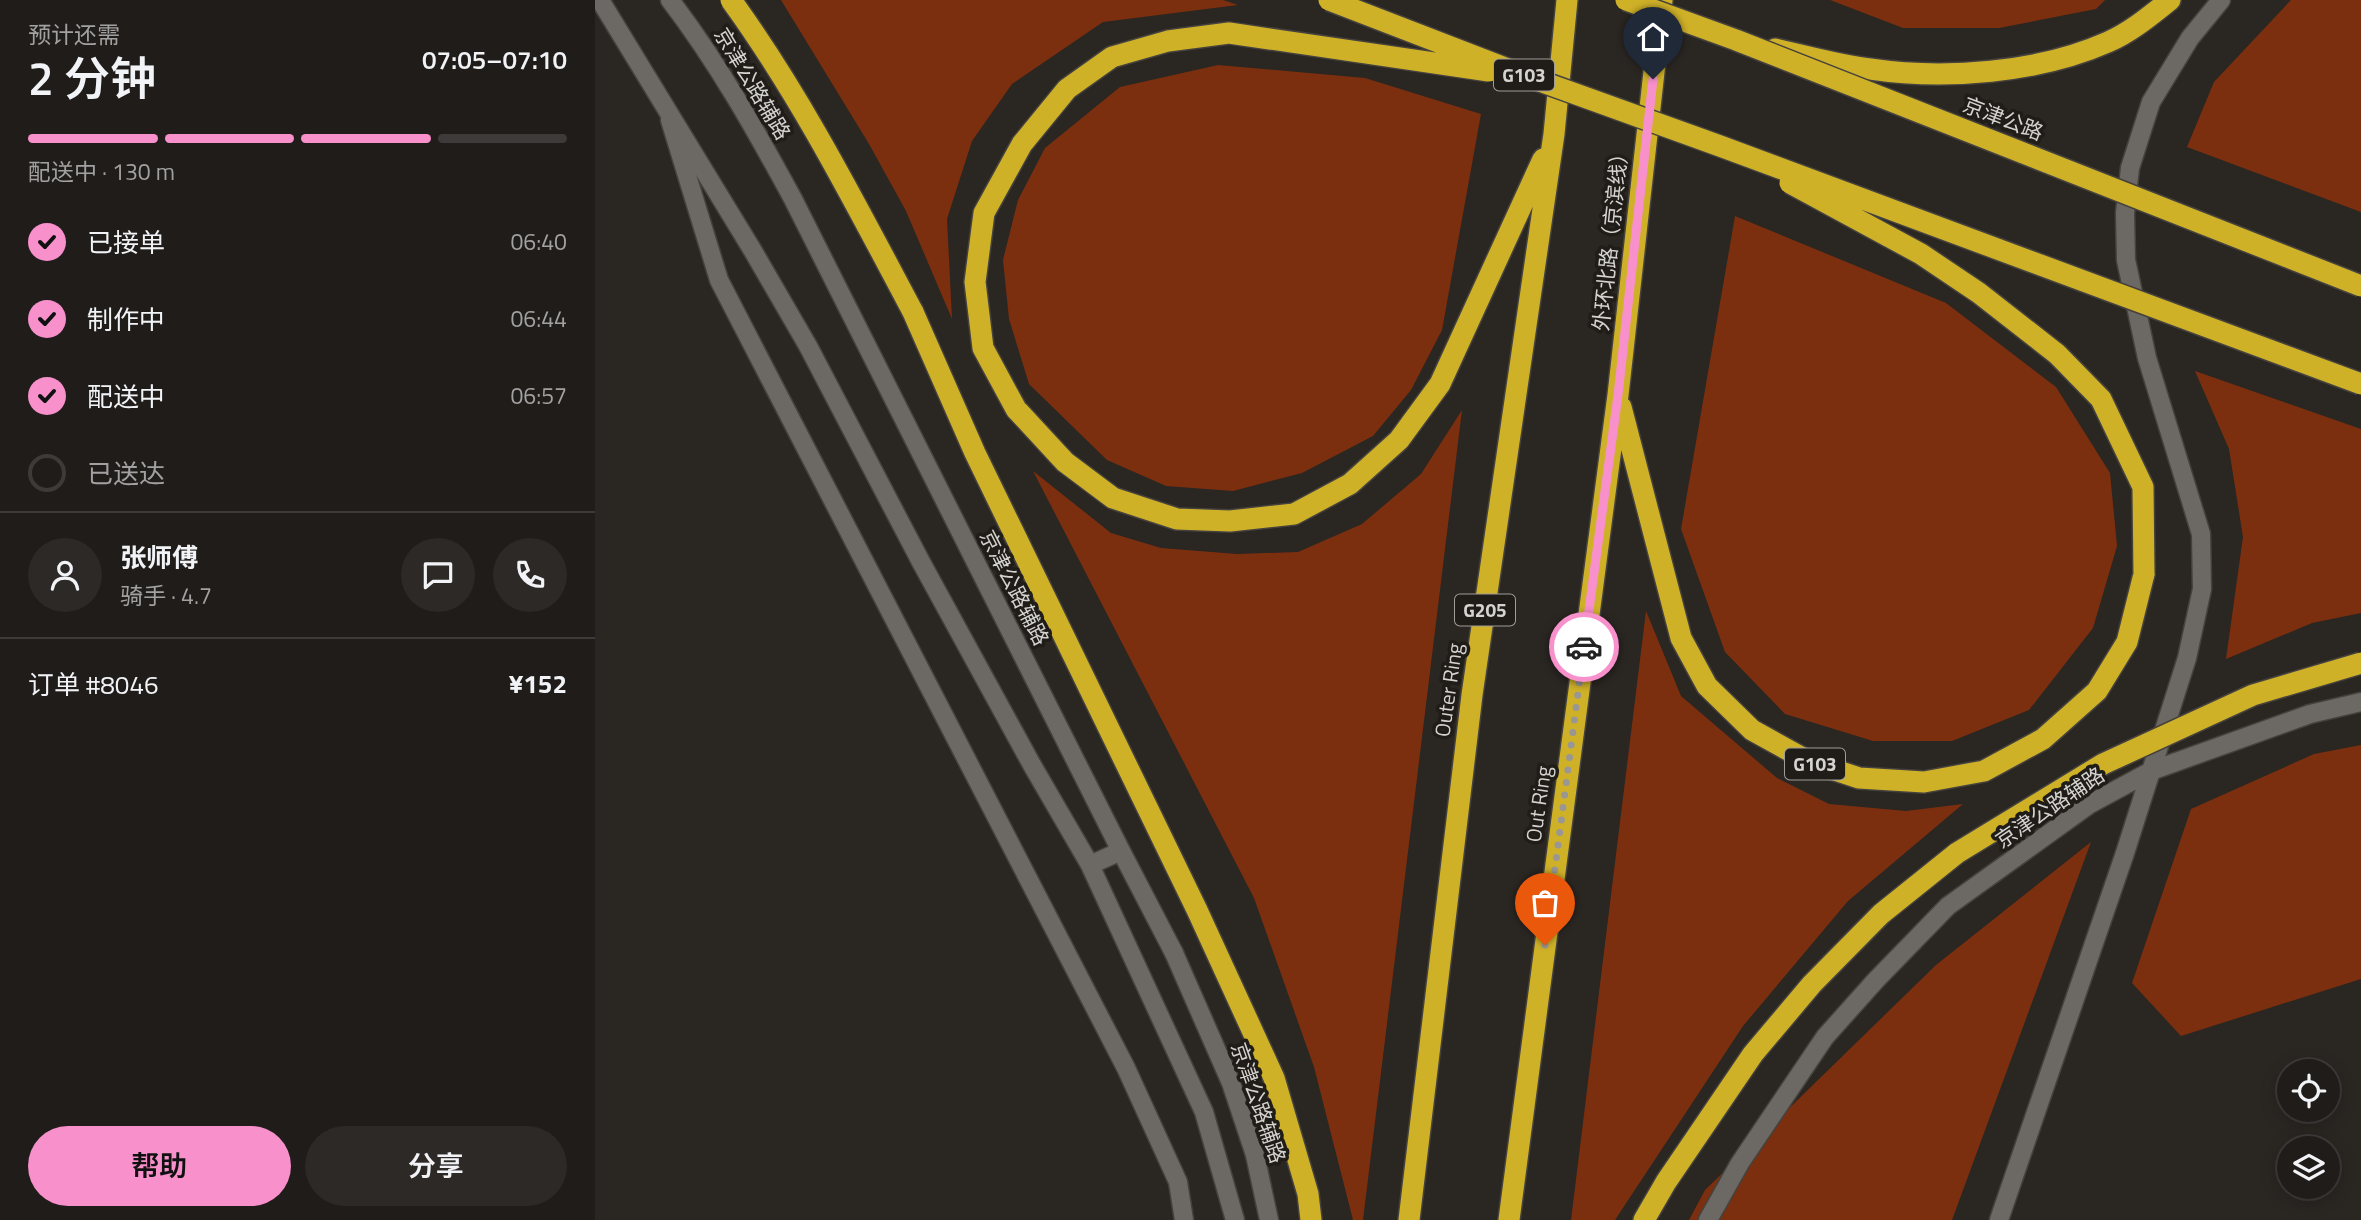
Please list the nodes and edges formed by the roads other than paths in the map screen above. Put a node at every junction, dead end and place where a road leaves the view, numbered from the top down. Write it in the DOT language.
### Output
graph roads {
  1 [pos="600,0"];
  2 [pos="670,0"];
  3 [pos="731,0"];
  4 [pos="1329,0"];
  5 [pos="1567,0"];
  6 [pos="1626,0"];
  7 [pos="1663,0"];
  8 [pos="2170,0"];
  9 [pos="2221,0"];
  10 [pos="1736,40"];
  11 [pos="1526,76"];
  12 [pos="668,114"];
  13 [pos="1554,134"];
  14 [pos="1720,146"];
  15 [pos="2361,286"];
  16 [pos="2361,384"];
  17 [pos="1618,395"];
  18 [pos="2361,663"];
  19 [pos="2361,702"];
  20 [pos="2151,771"];
  21 [pos="1121,852"];
  22 [pos="1090,865"];
  23 [pos="1184,1220"];
  24 [pos="1235,1220"];
  25 [pos="1269,1220"];
  26 [pos="1311,1220"];
  27 [pos="1409,1220"];
  28 [pos="1509,1220"];
  29 [pos="1644,1220"];
  30 [pos="1708,1220"];
  31 [pos="1999,1220"];
  1 -- 12 [label="street"];
  2 -- 21 [label="street, 京津公路辅路"];
  3 -- 26 [label="highway, bridge"];
  4 -- 11 [label="highway, G103, bridge"];
  5 -- 13 [label="highway, Outer Ring / G205"];
  6 -- 10 [label="highway, 京津公路, bridge"];
  7 -- 17 [label="highway, 外环北路（京滨线） / G103"];
  8 -- 10 [label="highway, bridge"];
  9 -- 20 [label="street"];
  10 -- 15 [label="highway, 京津公路, bridge"];
  11 -- 13 [label="highway, bridge"];
  11 -- 14 [label="highway, G103, bridge"];
  12 -- 22 [label="street"];
  12 -- 23 [label="street"];
  13 -- 27 [label="highway, Outer Ring / G205"];
  14 -- 16 [label="highway, bridge"];
  14 -- 17 [label="highway, G103, bridge"];
  17 -- 28 [label="highway, Out Ring"];
  18 -- 29 [label="highway, bridge"];
  19 -- 20 [label="street, 京津公路辅路"];
  20 -- 30 [label="street, 京津公路辅路"];
  20 -- 31 [label="street"];
  21 -- 22 [label="street"];
  21 -- 25 [label="street, 京津公路辅路"];
  22 -- 24 [label="street"];
}
